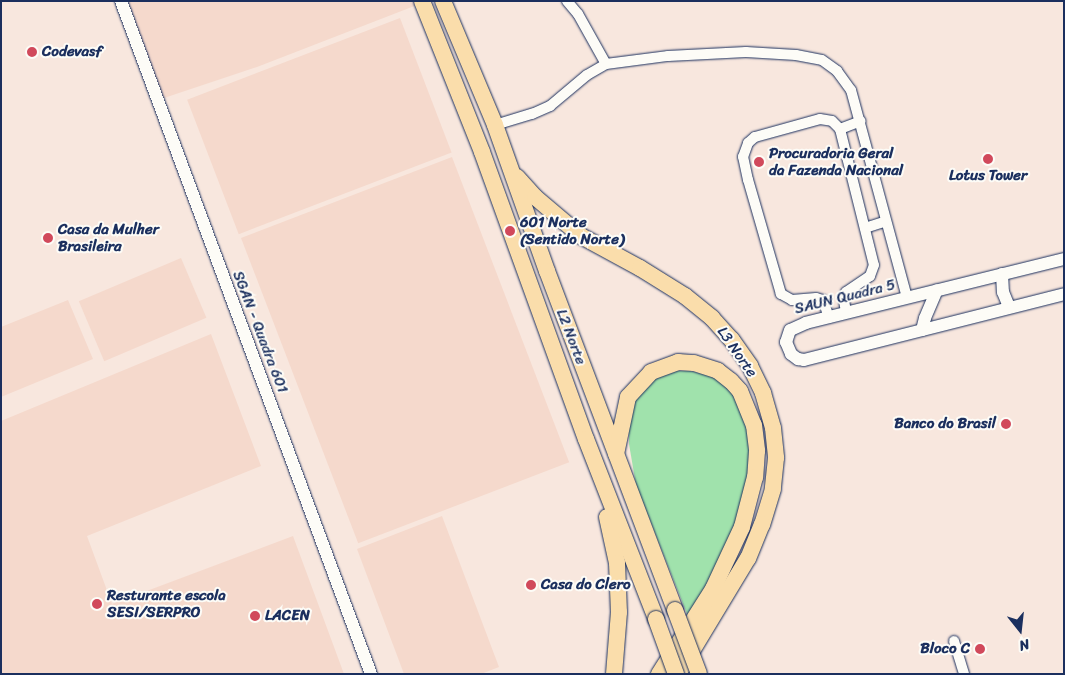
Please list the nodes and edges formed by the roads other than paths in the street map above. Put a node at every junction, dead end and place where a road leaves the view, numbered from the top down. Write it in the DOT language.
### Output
graph roads {
  1 [pos="120,1"];
  2 [pos="422,1"];
  3 [pos="443,1"];
  4 [pos="567,1"];
  5 [pos="606,64"];
  6 [pos="861,121"];
  7 [pos="495,125"];
  8 [pos="840,128"];
  9 [pos="510,169"];
  10 [pos="886,220"];
  11 [pos="865,228"];
  12 [pos="1064,259"];
  13 [pos="1002,274"];
  14 [pos="938,290"];
  15 [pos="1064,294"];
  16 [pos="907,298"];
  17 [pos="1010,307"];
  18 [pos="846,313"];
  19 [pos="829,318"];
  20 [pos="922,330"];
  21 [pos="586,439"];
  22 [pos="616,456"];
  23 [pos="954,641"];
  24 [pos="371,674"];
  25 [pos="614,674"];
  26 [pos="659,674"];
  27 [pos="677,674"];
  28 [pos="699,674"];
  29 [pos="964,674"];
  1 -- 24 [label="street, SGAN - Quadra 601"];
  2 -- 21 [label="main road, L2 Norte"];
  3 -- 7 [label="main road, L2 Norte"];
  4 -- 5 [label="street"];
  5 -- 6 [label="street"];
  5 -- 7 [label="street"];
  6 -- 8 [label="street"];
  6 -- 10 [label="street"];
  7 -- 9 [label="main road, L2 Norte"];
  8 -- 11 [label="street"];
  8 -- 19 [label="street"];
  9 -- 22 [label="main road, L2 Norte"];
  9 -- 27 [label="main road, L3 Norte"];
  10 -- 11 [label="street"];
  10 -- 16 [label="street"];
  11 -- 18 [label="street"];
  12 -- 13 [label="street, SAUN Quadra 5"];
  13 -- 14 [label="street, SAUN Quadra 5"];
  13 -- 17 [label="street"];
  14 -- 16 [label="street, SAUN Quadra 5"];
  14 -- 20 [label="street"];
  15 -- 17 [label="street, SAUN Quadra 5"];
  16 -- 18 [label="street, SAUN Quadra 5"];
  17 -- 20 [label="street, SAUN Quadra 5"];
  18 -- 19 [label="street, SAUN Quadra 5"];
  19 -- 20 [label="street, SAUN Quadra 5"];
  21 -- 25 [label="main road"];
  21 -- 27 [label="main road, L2 Norte, bridge"];
  22 -- 26 [label="main road, L3 Norte"];
  22 -- 28 [label="main road, L2 Norte, bridge"];
  23 -- 29 [label="street"];
}
